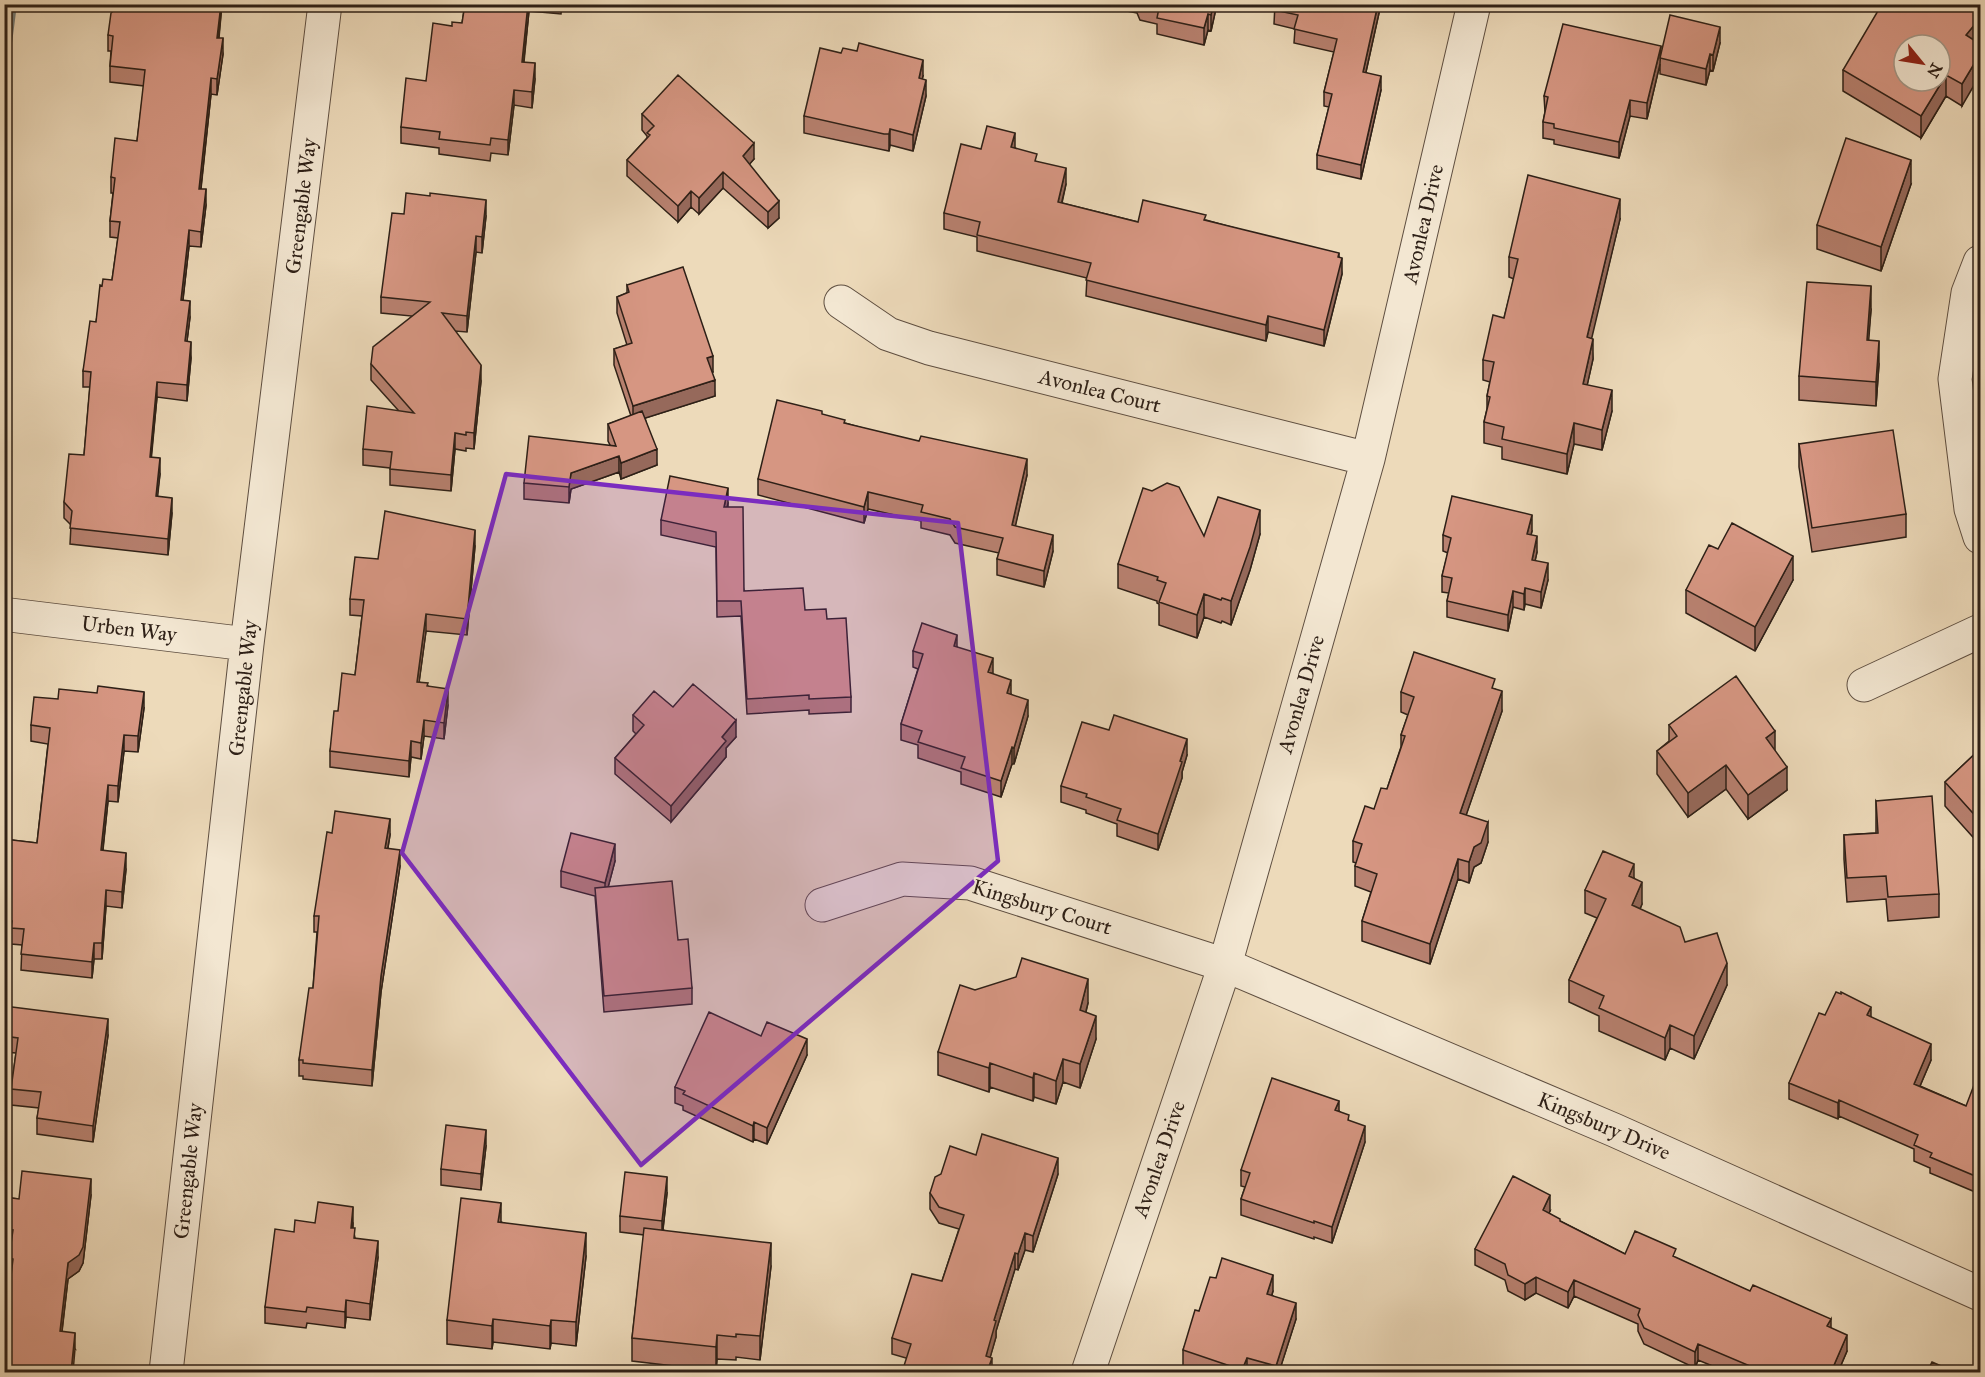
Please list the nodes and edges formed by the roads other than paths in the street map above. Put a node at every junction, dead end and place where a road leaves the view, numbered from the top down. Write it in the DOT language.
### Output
graph roads {
  1 [pos="325,4"];
  2 [pos="1474,4"];
  3 [pos="1980,262"];
  4 [pos="842,302"];
  5 [pos="1368,459"];
  6 [pos="1980,537"];
  7 [pos="10,615"];
  8 [pos="1980,631"];
  9 [pos="247,644"];
  10 [pos="1864,685"];
  11 [pos="822,905"];
  12 [pos="1225,965"];
  13 [pos="1980,1294"];
  14 [pos="166,1372"];
  15 [pos="1088,1372"];
  1 -- 9 [label="street, Greengable Way"];
  2 -- 5 [label="street, Avonlea Drive"];
  3 -- 6 [label="street"];
  4 -- 5 [label="street, Avonlea Court"];
  5 -- 12 [label="street, Avonlea Drive"];
  7 -- 9 [label="street, Urben Way"];
  8 -- 10 [label="street"];
  9 -- 14 [label="street, Greengable Way"];
  11 -- 12 [label="street, Kingsbury Court"];
  12 -- 13 [label="street, Kingsbury Drive"];
  12 -- 15 [label="street, Avonlea Drive"];
}
